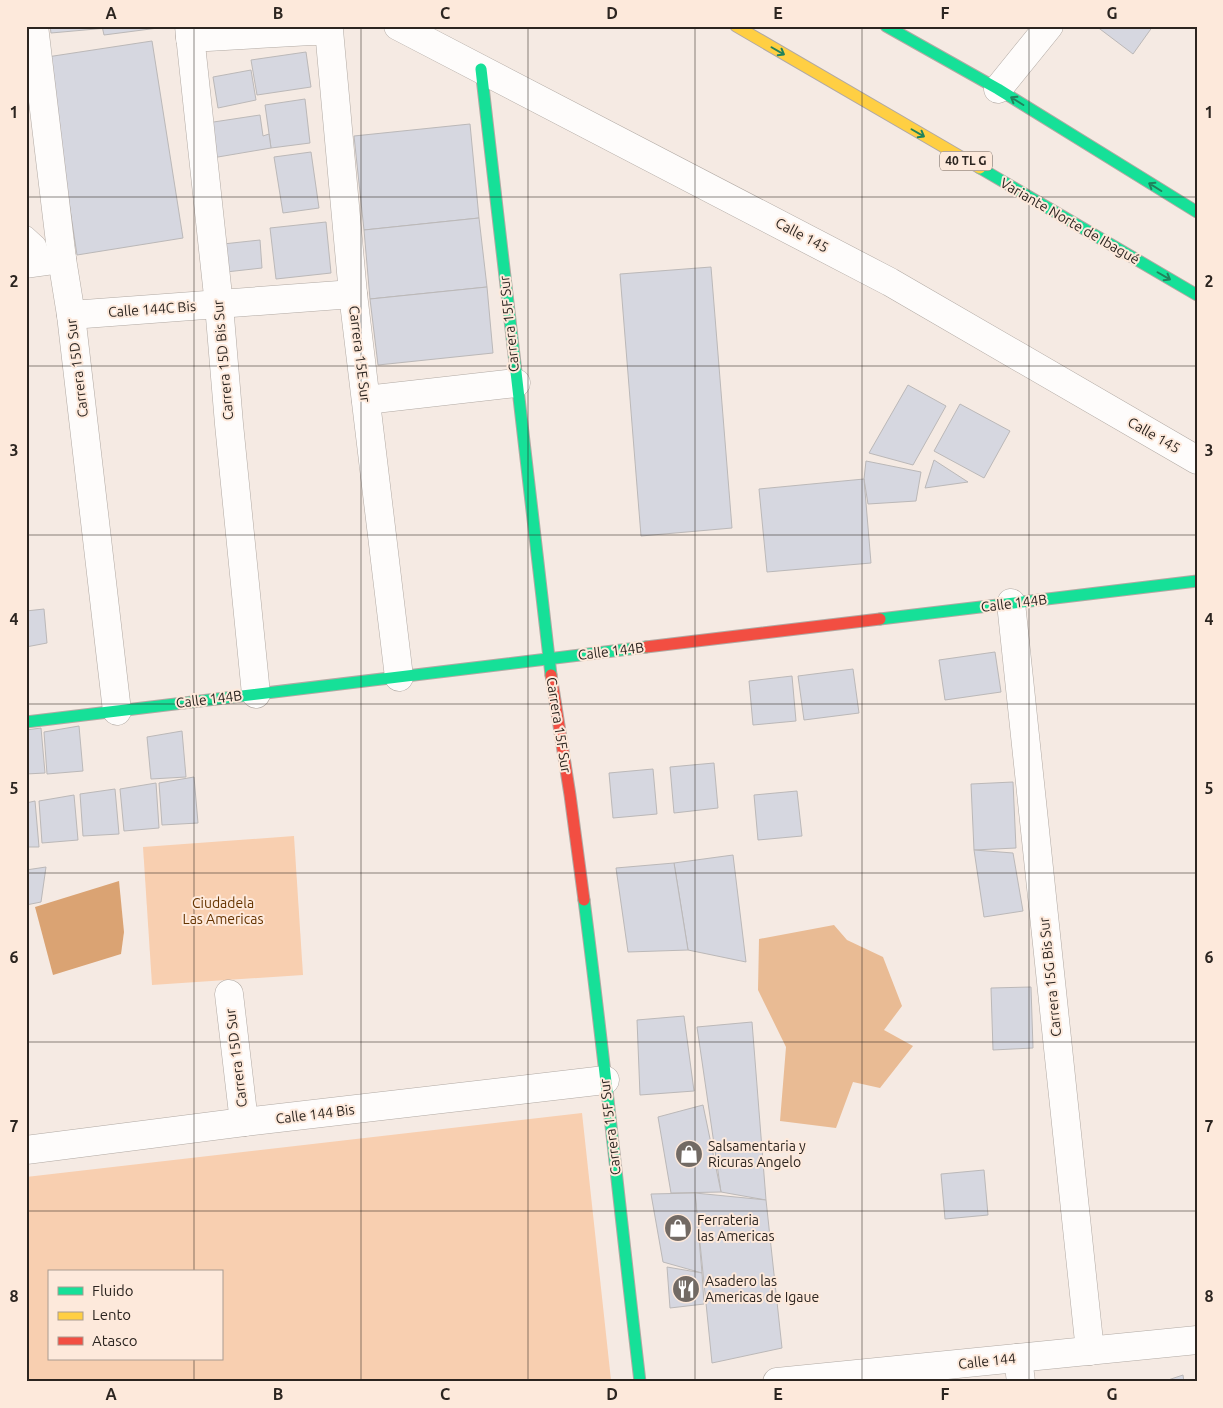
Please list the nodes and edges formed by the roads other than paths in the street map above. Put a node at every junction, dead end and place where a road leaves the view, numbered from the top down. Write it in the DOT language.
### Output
graph roads {
  1 [pos="34,26"];
  2 [pos="398,26"];
  3 [pos="736,26"];
  4 [pos="886,26"];
  5 [pos="1049,26"];
  6 [pos="189,32"];
  7 [pos="481,69"];
  8 [pos="998,89"];
  9 [pos="1197,212"];
  10 [pos="26,236"];
  11 [pos="44,262"];
  12 [pos="353,294"];
  13 [pos="1197,295"];
  14 [pos="219,305"];
  15 [pos="71,315"];
  16 [pos="516,383"];
  17 [pos="366,400"];
  18 [pos="1197,460"];
  19 [pos="1197,581"];
  20 [pos="1011,603"];
  21 [pos="548,659"];
  22 [pos="399,677"];
  23 [pos="256,694"];
  24 [pos="117,711"];
  25 [pos="26,722"];
  26 [pos="229,994"];
  27 [pos="605,1080"];
  28 [pos="244,1122"];
  29 [pos="26,1150"];
  30 [pos="1197,1340"];
  31 [pos="1090,1350"];
  32 [pos="1020,1370"];
  33 [pos="640,1382"];
  34 [pos="777,1382"];
  1 -- 11 [label="street, Carrera 15D Sur"];
  2 -- 7 [label="street, Calle 145"];
  3 -- 13 [label="main road, Variante Norte de Ibagué / 40 TL G, one-way"];
  4 -- 8 [label="main road"];
  5 -- 8 [label="street"];
  6 -- 12 [label="street, Carrera 15E Sur"];
  6 -- 14 [label="street, Carrera 15D Bis Sur"];
  7 -- 16 [label="main road, Carrera 15F Sur"];
  7 -- 18 [label="street, Calle 145"];
  9 -- 8 [label="main road, one-way"];
  10 -- 11 [label="lane"];
  11 -- 15 [label="street, Carrera 15D Sur"];
  12 -- 14 [label="street, Calle 144C Bis"];
  12 -- 17 [label="street, Carrera 15E Sur"];
  14 -- 15 [label="street, Calle 144C Bis"];
  14 -- 23 [label="street, Carrera 15D Bis Sur"];
  15 -- 24 [label="street, Carrera 15D Sur"];
  16 -- 17 [label="street"];
  16 -- 21 [label="main road, Carrera 15F Sur"];
  17 -- 22 [label="street, Carrera 15E Sur"];
  19 -- 20 [label="main road, Calle 144B"];
  20 -- 21 [label="main road, Calle 144B"];
  20 -- 31 [label="street, Carrera 15G Bis Sur"];
  21 -- 22 [label="main road, Calle 144B"];
  21 -- 27 [label="main road, Carrera 15F Sur"];
  22 -- 23 [label="main road, Calle 144B"];
  23 -- 24 [label="main road, Calle 144B"];
  24 -- 25 [label="main road, Calle 144B"];
  26 -- 28 [label="street, Carrera 15D Sur"];
  27 -- 28 [label="street, Calle 144 Bis"];
  27 -- 33 [label="main road, Carrera 15F Sur"];
  28 -- 29 [label="street, Calle 144 Bis"];
  30 -- 31 [label="street, Calle 144"];
  31 -- 32 [label="street, Calle 144"];
  32 -- 34 [label="street, Calle 144"];
}
